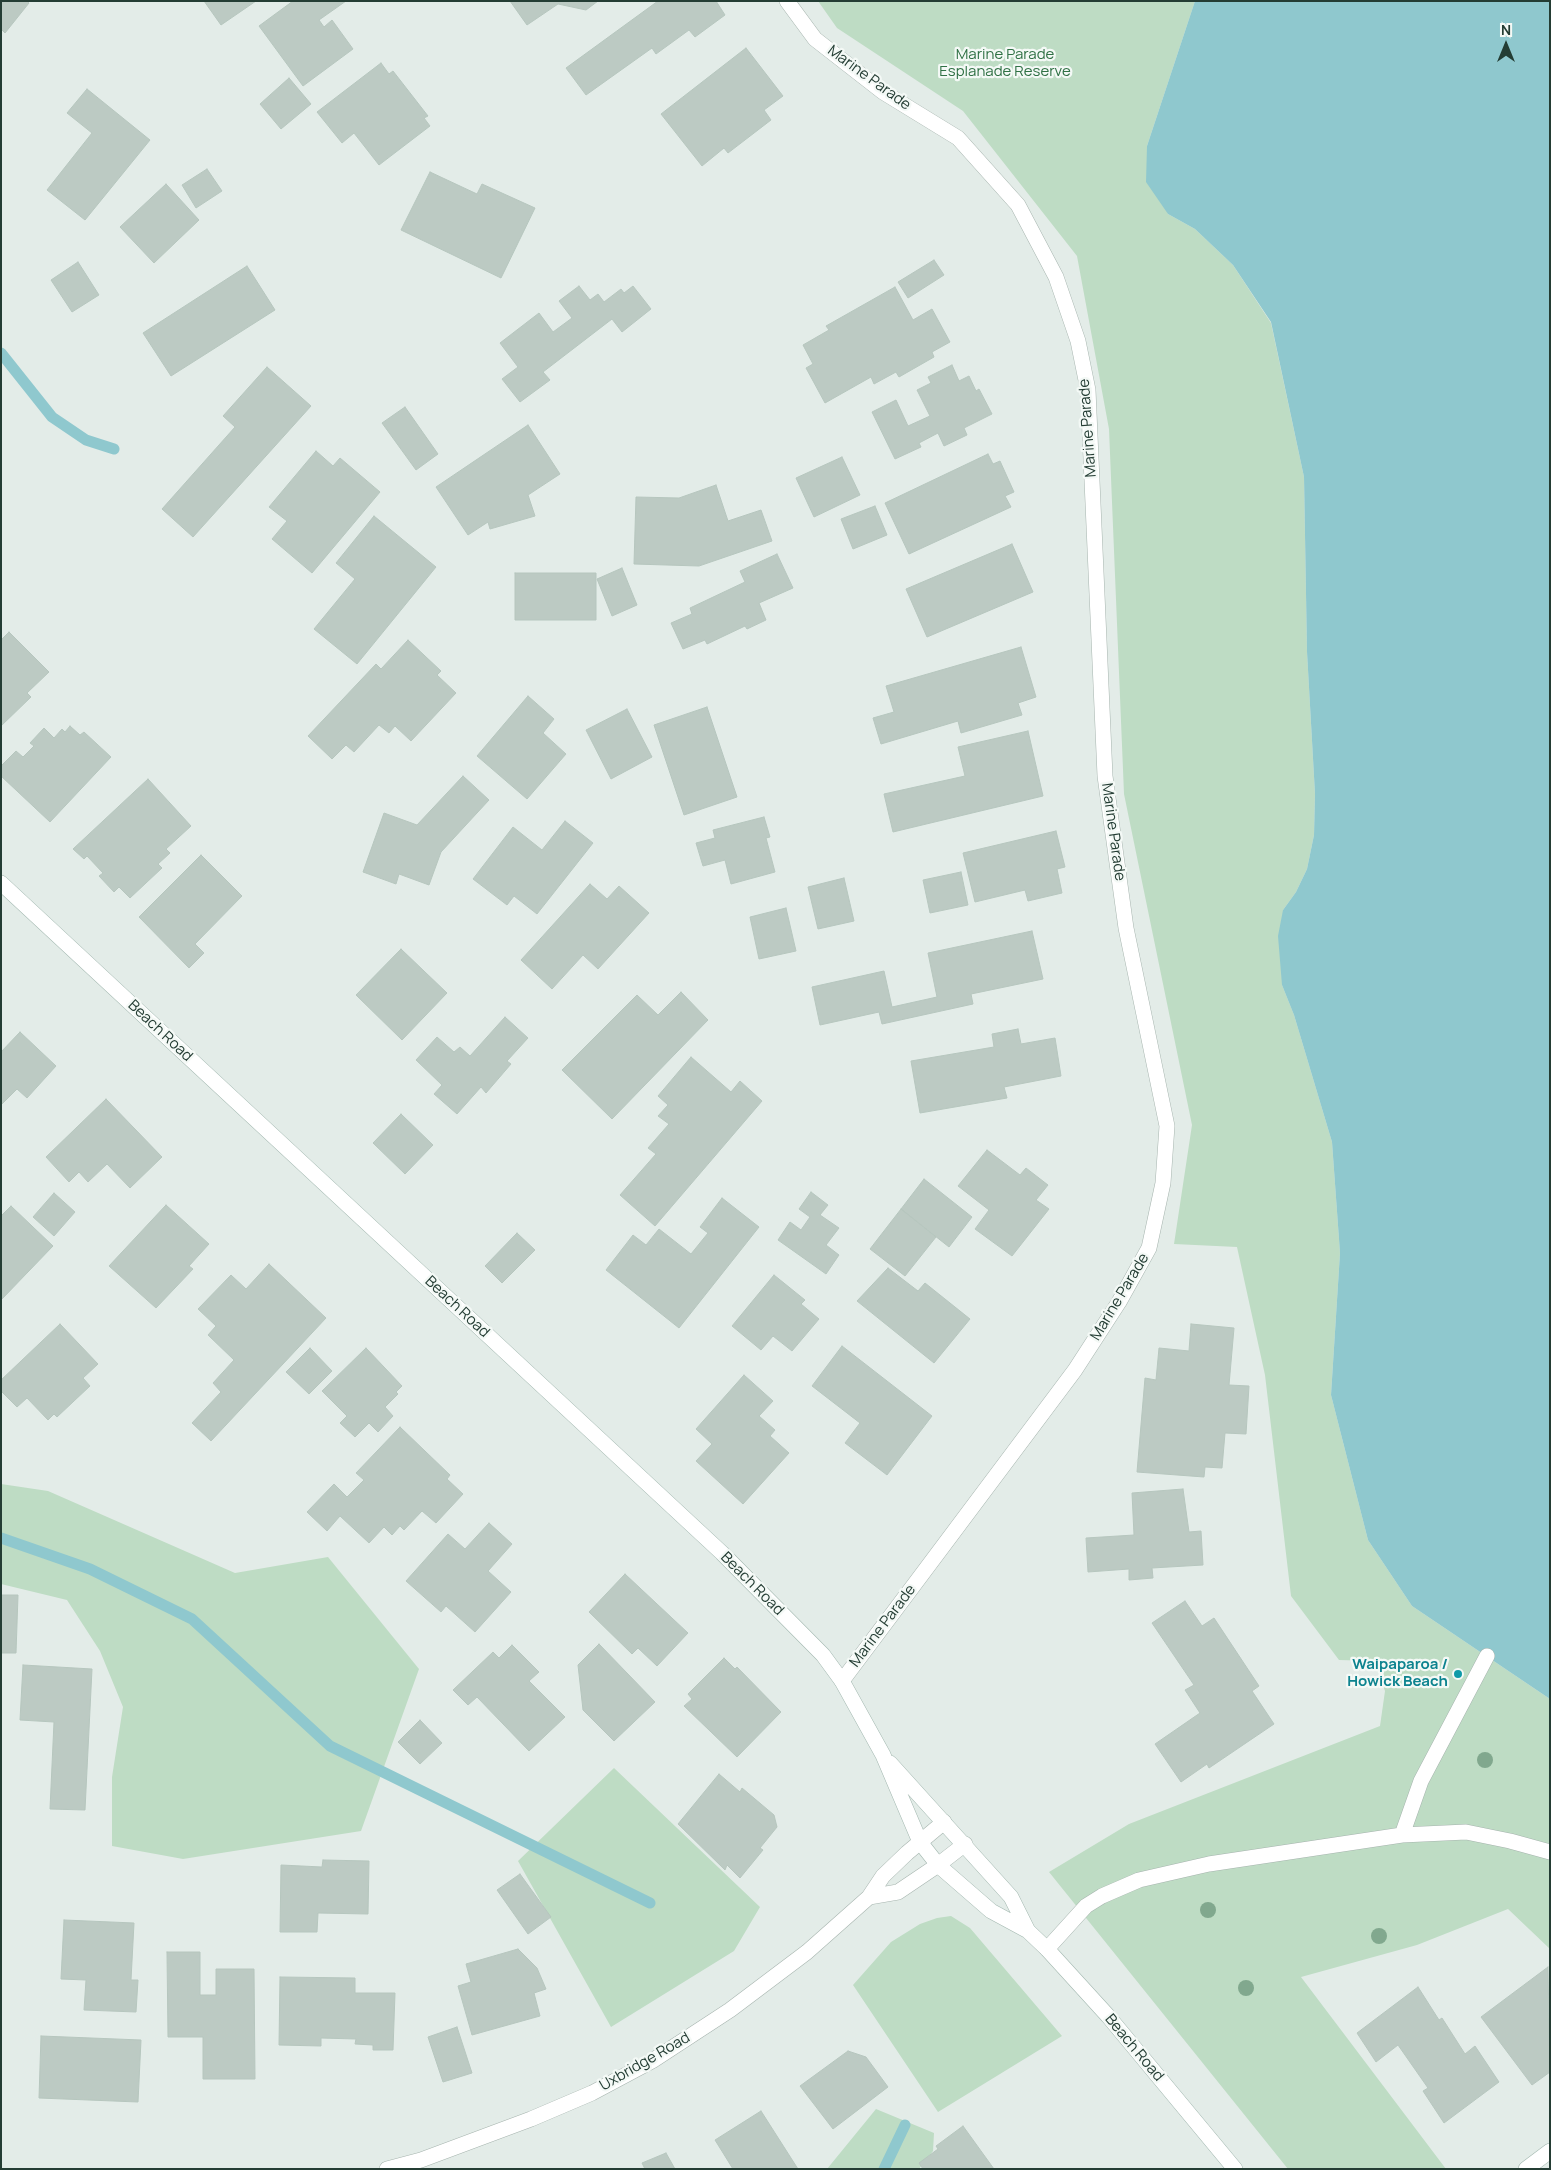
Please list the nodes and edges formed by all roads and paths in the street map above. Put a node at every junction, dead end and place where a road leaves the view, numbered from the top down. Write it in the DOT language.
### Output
graph roads {
  1 [pos="787,1"];
  2 [pos="1,883"];
  3 [pos="1487,1656"];
  4 [pos="842,1680"];
  5 [pos="883,1755"];
  6 [pos="944,1822"];
  7 [pos="1402,1835"];
  8 [pos="920,1842"];
  9 [pos="965,1844"];
  10 [pos="1550,1852"];
  11 [pos="938,1865"];
  12 [pos="869,1897"];
  13 [pos="1028,1931"];
  14 [pos="1047,1949"];
  15 [pos="1550,2151"];
  16 [pos="387,2169"];
  17 [pos="1235,2169"];
  18 [pos="1526,2169"];
  1 -- 4 [label="street, Marine Parade"];
  2 -- 4 [label="street, Beach Road"];
  3 -- 7 [label="street"];
  4 -- 5 [label="street, Beach Road"];
  5 -- 6 [label="street, Beach Road"];
  5 -- 8 [label="street, Beach Road"];
  6 -- 8 [label="street, Uxbridge Road"];
  6 -- 9 [label="street, Beach Road"];
  7 -- 10 [label="street"];
  7 -- 14 [label="street"];
  8 -- 11 [label="street, Beach Road"];
  8 -- 12 [label="street, Uxbridge Road"];
  9 -- 11 [label="street"];
  9 -- 13 [label="street, Beach Road"];
  11 -- 12 [label="street"];
  11 -- 13 [label="street, Beach Road"];
  12 -- 16 [label="street, Uxbridge Road"];
  13 -- 14 [label="street, Beach Road"];
  14 -- 17 [label="street, Beach Road"];
  15 -- 18 [label="street"];
}
